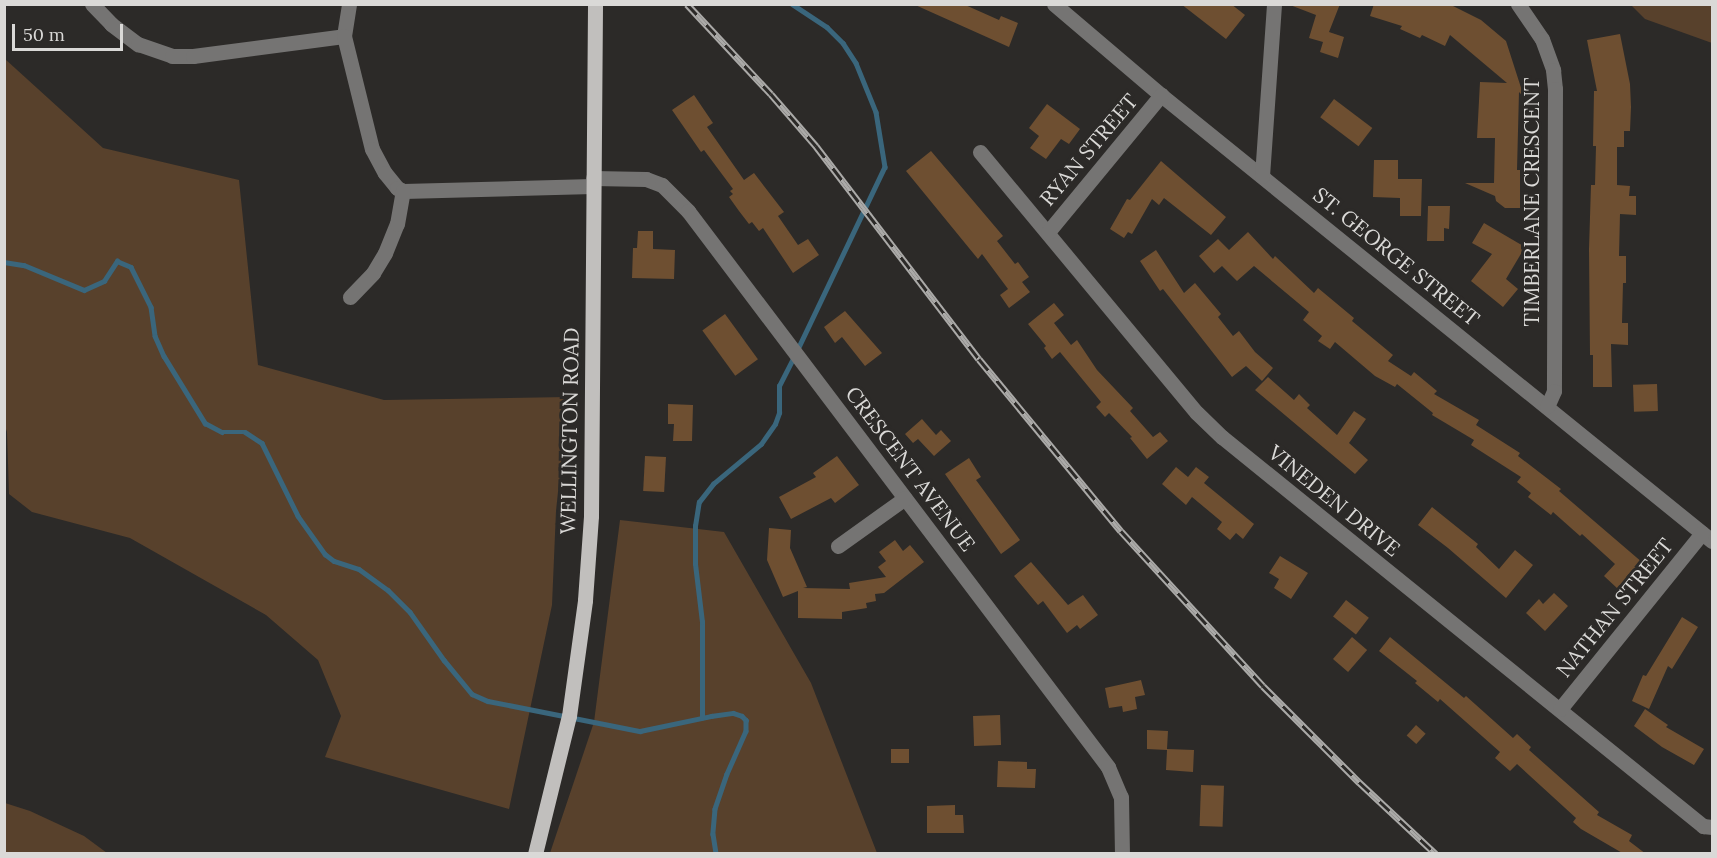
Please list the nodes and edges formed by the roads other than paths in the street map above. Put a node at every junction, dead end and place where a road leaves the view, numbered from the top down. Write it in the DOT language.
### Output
graph roads {
  1 [pos="92,4"];
  2 [pos="349,4"];
  3 [pos="594,4"];
  4 [pos="1054,4"];
  5 [pos="1274,4"];
  6 [pos="1518,4"];
  7 [pos="344,36"];
  8 [pos="1161,95"];
  9 [pos="980,153"];
  10 [pos="1262,176"];
  11 [pos="593,182"];
  12 [pos="404,191"];
  13 [pos="1048,232"];
  14 [pos="350,297"];
  15 [pos="1547,407"];
  16 [pos="905,498"];
  17 [pos="1708,537"];
  18 [pos="838,546"];
  19 [pos="1560,710"];
  20 [pos="1713,827"];
  21 [pos="535,854"];
  22 [pos="1122,854"];
  1 -- 7 [label="street"];
  2 -- 7 [label="street"];
  3 -- 11 [label="main road, WELLINGTON ROAD"];
  4 -- 8 [label="street, ST. GEORGE STREET"];
  5 -- 10 [label="street"];
  6 -- 15 [label="street, TIMBERLANE CRESCENT"];
  7 -- 12 [label="street"];
  8 -- 10 [label="street, ST. GEORGE STREET"];
  8 -- 13 [label="street, RYAN STREET"];
  9 -- 13 [label="street, VINEDEN DRIVE"];
  10 -- 15 [label="street, ST. GEORGE STREET"];
  11 -- 12 [label="street, CRESCENT AVENUE"];
  11 -- 16 [label="street, CRESCENT AVENUE"];
  11 -- 21 [label="main road, WELLINGTON ROAD"];
  12 -- 14 [label="street"];
  13 -- 19 [label="street, VINEDEN DRIVE"];
  15 -- 17 [label="street, ST. GEORGE STREET"];
  16 -- 18 [label="street"];
  16 -- 22 [label="street, CRESCENT AVENUE"];
  17 -- 19 [label="street, NATHAN STREET"];
  19 -- 20 [label="street, VINEDEN DRIVE"];
}
